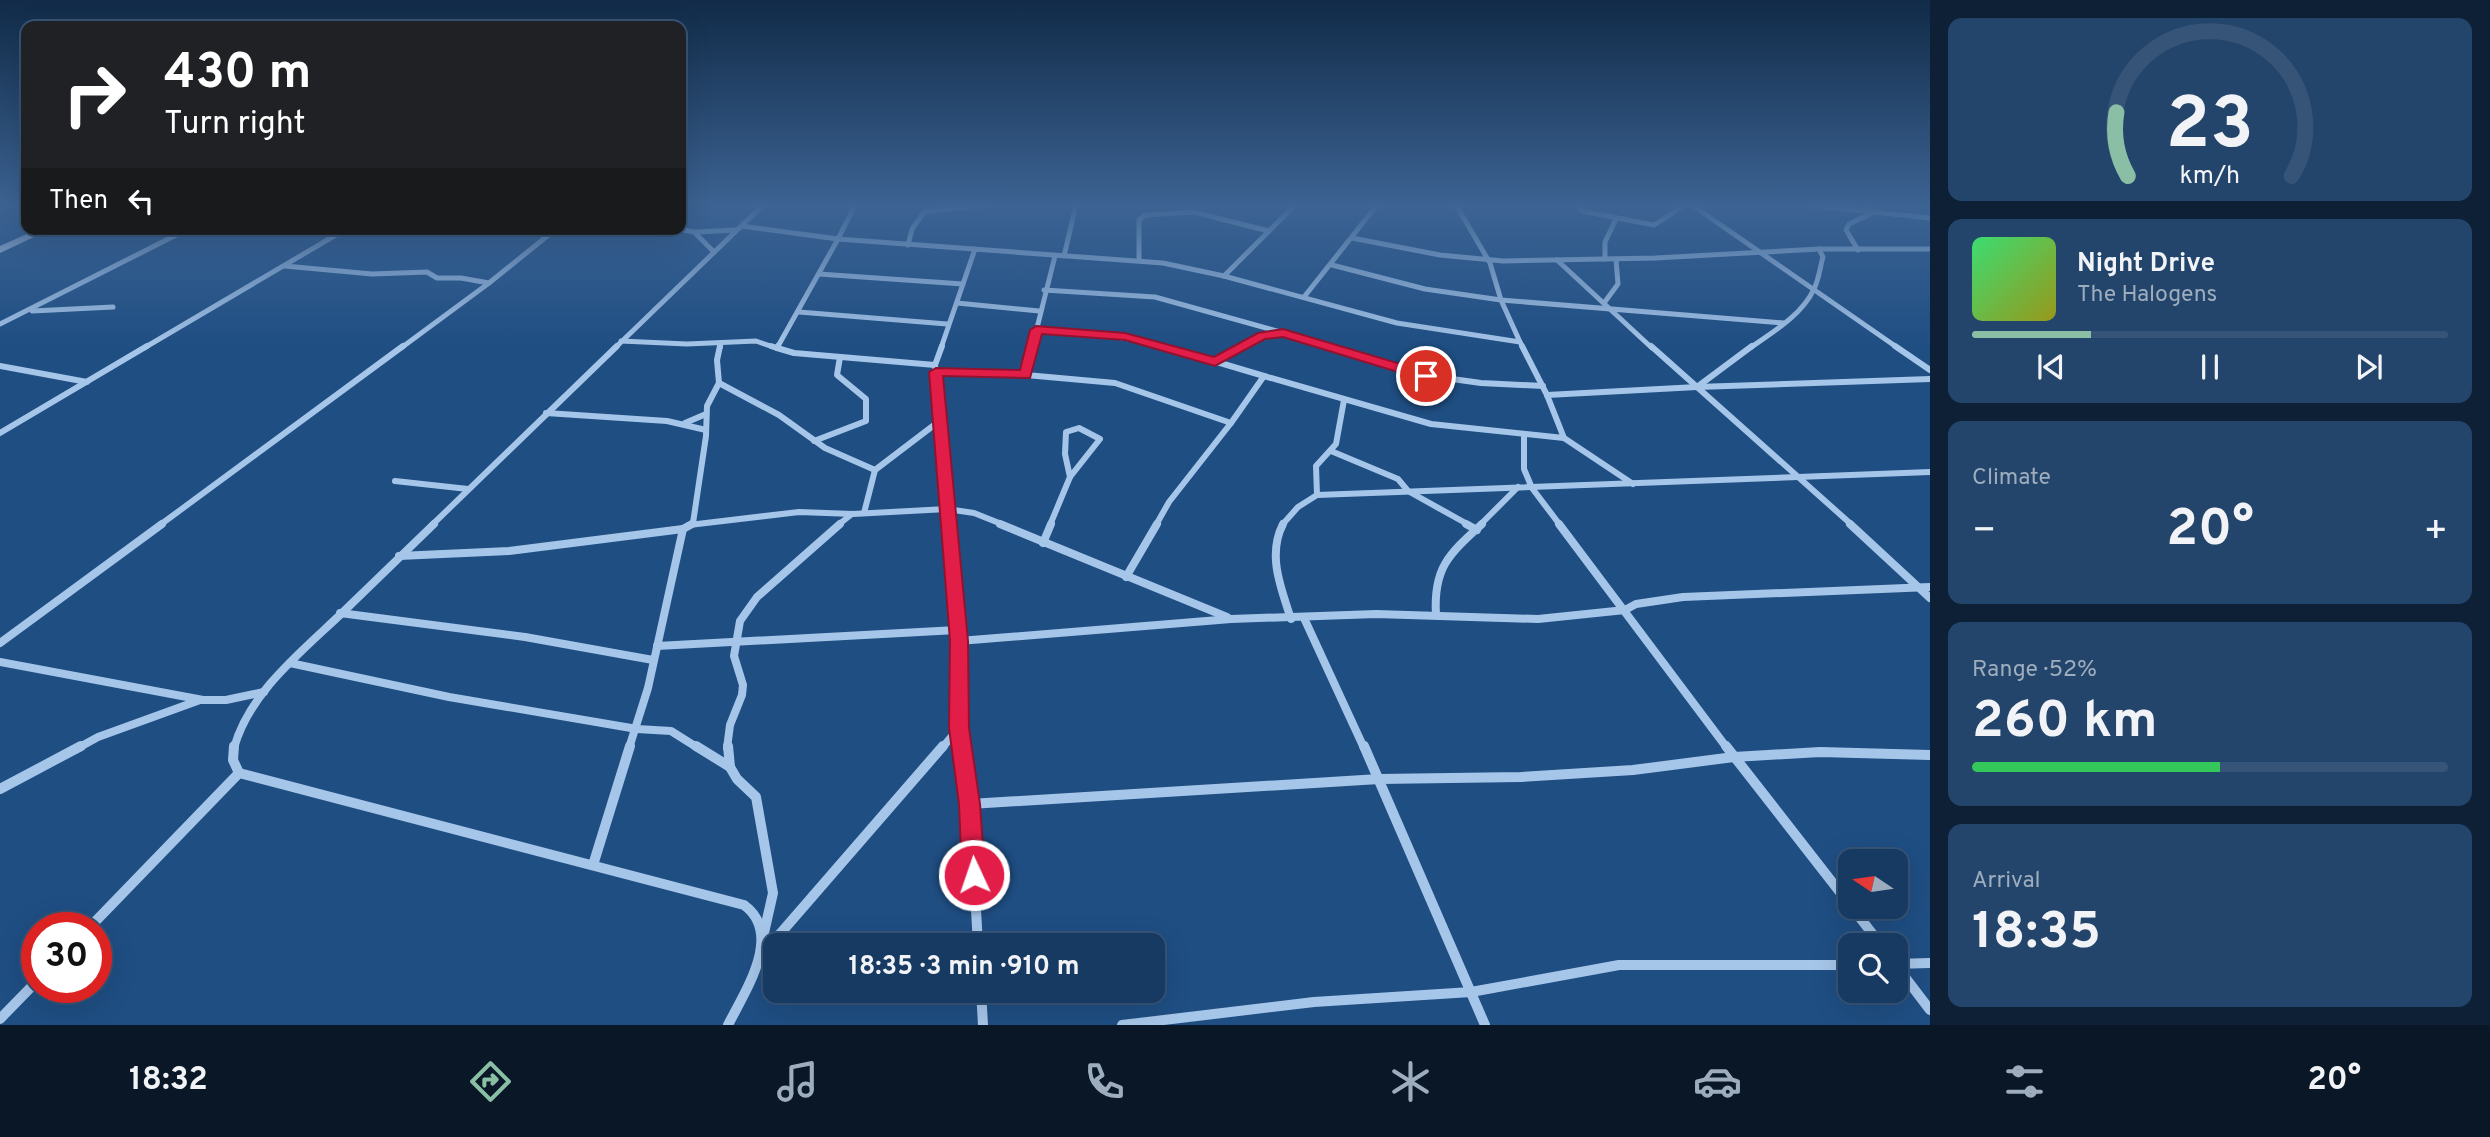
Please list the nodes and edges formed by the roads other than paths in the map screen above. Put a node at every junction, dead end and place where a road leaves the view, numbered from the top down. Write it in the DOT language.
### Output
graph roads {
  1 [pos="141,253"];
  2 [pos="306,253"];
  3 [pos="526,253"];
  4 [pos="713,253"];
  5 [pos="830,253"];
  6 [pos="974,253"];
  7 [pos="1019,253"];
  8 [pos="1065,253"];
  9 [pos="1139,253"];
  10 [pos="1247,253"];
  11 [pos="1341,253"];
  12 [pos="1425,253"];
  13 [pos="1484,253"];
  14 [pos="1605,253"];
  15 [pos="1774,253"];
  16 [pos="1821,253"];
  17 [pos="1760,254"];
  18 [pos="1055,256"];
  19 [pos="1064,256"];
  20 [pos="1605,259"];
  21 [pos="1616,259"];
  22 [pos="1139,260"];
  23 [pos="1488,260"];
  24 [pos="1556,260"];
  25 [pos="1332,265"];
  26 [pos="284,266"];
  27 [pos="819,274"];
  28 [pos="1224,276"];
  29 [pos="489,283"];
  30 [pos="963,284"];
  31 [pos="1814,289"];
  32 [pos="1045,290"];
  33 [pos="1304,297"];
  34 [pos="1502,300"];
  35 [pos="957,303"];
  36 [pos="1607,305"];
  37 [pos="113,307"];
  38 [pos="27,311"];
  39 [pos="1039,311"];
  40 [pos="799,312"];
  41 [pos="1748,320"];
  42 [pos="1784,323"];
  43 [pos="0,324"];
  44 [pos="947,324"];
  45 [pos="1260,326"];
  46 [pos="1036,330"];
  47 [pos="1773,330"];
  48 [pos="1283,333"];
  49 [pos="1262,335"];
  50 [pos="781,337"];
  51 [pos="621,341"];
  52 [pos="766,342"];
  53 [pos="1520,342"];
  54 [pos="721,343"];
  55 [pos="777,348"];
  56 [pos="840,357"];
  57 [pos="1215,362"];
  58 [pos="0,366"];
  59 [pos="936,368"];
  60 [pos="1930,370"];
  61 [pos="1026,375"];
  62 [pos="1264,376"];
  63 [pos="1930,379"];
  64 [pos="87,382"];
  65 [pos="719,383"];
  66 [pos="1543,386"];
  67 [pos="1696,387"];
  68 [pos="1547,395"];
  69 [pos="1344,400"];
  70 [pos="546,413"];
  71 [pos="706,414"];
  72 [pos="942,419"];
  73 [pos="685,422"];
  74 [pos="1231,423"];
  75 [pos="706,430"];
  76 [pos="0,433"];
  77 [pos="1524,435"];
  78 [pos="1564,438"];
  79 [pos="814,441"];
  80 [pos="1331,451"];
  81 [pos="875,470"];
  82 [pos="1930,472"];
  83 [pos="1070,477"];
  84 [pos="1801,478"];
  85 [pos="395,481"];
  86 [pos="1633,484"];
  87 [pos="1518,487"];
  88 [pos="1532,488"];
  89 [pos="468,489"];
  90 [pos="1408,491"];
  91 [pos="1317,495"];
  92 [pos="947,509"];
  93 [pos="864,513"];
  94 [pos="853,514"];
  95 [pos="693,523"];
  96 [pos="683,529"];
  97 [pos="1478,530"];
  98 [pos="1043,543"];
  99 [pos="399,555"];
  100 [pos="1126,577"];
  101 [pos="1919,587"];
  102 [pos="1930,587"];
  103 [pos="1930,598"];
  104 [pos="1625,610"];
  105 [pos="340,613"];
  106 [pos="1436,615"];
  107 [pos="1304,618"];
  108 [pos="1231,619"];
  109 [pos="1291,619"];
  110 [pos="957,630"];
  111 [pos="737,639"];
  112 [pos="959,641"];
  113 [pos="0,643"];
  114 [pos="657,646"];
  115 [pos="653,660"];
  116 [pos="0,662"];
  117 [pos="290,663"];
  118 [pos="264,692"];
  119 [pos="203,700"];
  120 [pos="959,728"];
  121 [pos="637,729"];
  122 [pos="1930,755"];
  123 [pos="1734,757"];
  124 [pos="730,768"];
  125 [pos="239,773"];
  126 [pos="1379,779"];
  127 [pos="0,789"];
  128 [pos="970,804"];
  129 [pos="593,864"];
  130 [pos="1838,891"];
  131 [pos="104,912"];
  132 [pos="1860,919"];
  133 [pos="763,933"];
  134 [pos="977,933"];
  135 [pos="1871,933"];
  136 [pos="763,934"];
  137 [pos="759,958"];
  138 [pos="1930,962"];
  139 [pos="1908,963"];
  140 [pos="1838,965"];
  141 [pos="1908,981"];
  142 [pos="1471,992"];
  143 [pos="21,997"];
  144 [pos="982,1003"];
  145 [pos="1930,1010"];
  146 [pos="0,1019"];
  147 [pos="728,1025"];
  148 [pos="983,1025"];
  149 [pos="1122,1025"];
  150 [pos="1485,1025"];
  1 -- 38 [label="street"];
  2 -- 26 [label="street"];
  3 -- 29 [label="street"];
  4 -- 51 [label="street"];
  5 -- 27 [label="street"];
  6 -- 30 [label="street"];
  7 -- 18 [label="street"];
  8 -- 19 [label="street"];
  9 -- 22 [label="street"];
  10 -- 28 [label="street"];
  11 -- 25 [label="street"];
  12 -- 23 [label="street"];
  13 -- 23 [label="street"];
  14 -- 20 [label="street"];
  15 -- 17 [label="street"];
  16 -- 31 [label="street"];
  17 -- 21 [label="street"];
  17 -- 31 [label="street"];
  18 -- 19 [label="street"];
  18 -- 32 [label="street"];
  19 -- 22 [label="street"];
  20 -- 21 [label="street"];
  20 -- 24 [label="street"];
  21 -- 36 [label="street"];
  22 -- 28 [label="street"];
  23 -- 24 [label="street"];
  23 -- 34 [label="street"];
  24 -- 36 [label="street"];
  25 -- 33 [label="street"];
  25 -- 34 [label="street"];
  26 -- 29 [label="street"];
  26 -- 64 [label="street"];
  27 -- 30 [label="street"];
  27 -- 40 [label="street"];
  28 -- 33 [label="street"];
  29 -- 113 [label="street"];
  30 -- 35 [label="street"];
  31 -- 42 [label="street"];
  31 -- 60 [label="street"];
  32 -- 39 [label="street"];
  32 -- 45 [label="street"];
  33 -- 53 [label="street"];
  34 -- 36 [label="street"];
  34 -- 53 [label="street"];
  35 -- 39 [label="street"];
  35 -- 44 [label="street"];
  36 -- 41 [label="street"];
  36 -- 67 [label="street"];
  37 -- 38 [label="street"];
  38 -- 43 [label="street"];
  39 -- 46 [label="street"];
  40 -- 44 [label="street"];
  40 -- 50 [label="street"];
  41 -- 42 [label="street"];
  41 -- 47 [label="street"];
  42 -- 47 [label="street"];
  44 -- 59 [label="street"];
  45 -- 48 [label="street"];
  45 -- 49 [label="street"];
  46 -- 57 [label="street"];
  46 -- 61 [label="street"];
  47 -- 67 [label="street"];
  48 -- 49 [label="street"];
  48 -- 66 [label="street"];
  49 -- 57 [label="street"];
  50 -- 52 [label="street"];
  50 -- 55 [label="street"];
  51 -- 54 [label="street"];
  51 -- 70 [label="street"];
  52 -- 54 [label="street"];
  52 -- 55 [label="street"];
  53 -- 66 [label="street"];
  54 -- 65 [label="street"];
  55 -- 56 [label="street"];
  56 -- 59 [label="street"];
  56 -- 79 [label="street"];
  57 -- 62 [label="street"];
  58 -- 64 [label="street"];
  59 -- 61 [label="street"];
  59 -- 72 [label="street"];
  61 -- 74 [label="street"];
  62 -- 69 [label="street"];
  62 -- 74 [label="street"];
  63 -- 67 [label="street"];
  64 -- 76 [label="street"];
  65 -- 71 [label="street"];
  65 -- 79 [label="street"];
  66 -- 68 [label="street"];
  67 -- 68 [label="street"];
  67 -- 84 [label="street"];
  68 -- 78 [label="street"];
  69 -- 77 [label="street"];
  69 -- 80 [label="street"];
  70 -- 73 [label="street"];
  70 -- 89 [label="street"];
  71 -- 73 [label="street"];
  71 -- 75 [label="street"];
  72 -- 81 [label="street"];
  72 -- 92 [label="street"];
  73 -- 75 [label="street"];
  74 -- 100 [label="street"];
  75 -- 95 [label="street"];
  77 -- 78 [label="street"];
  77 -- 88 [label="street"];
  78 -- 86 [label="street"];
  79 -- 81 [label="street"];
  80 -- 90 [label="street"];
  80 -- 91 [label="street"];
  81 -- 93 [label="street"];
  82 -- 84 [label="street"];
  83 -- 83 [label="street"];
  83 -- 98 [label="street"];
  84 -- 86 [label="street"];
  84 -- 101 [label="street"];
  85 -- 89 [label="street"];
  86 -- 88 [label="street"];
  87 -- 88 [label="street"];
  87 -- 90 [label="street"];
  87 -- 97 [label="street"];
  88 -- 104 [label="street"];
  89 -- 99 [label="street"];
  90 -- 91 [label="street"];
  90 -- 97 [label="street"];
  91 -- 109 [label="street"];
  92 -- 93 [label="street"];
  92 -- 98 [label="street"];
  92 -- 110 [label="street"];
  93 -- 94 [label="street"];
  94 -- 95 [label="street"];
  94 -- 111 [label="street"];
  95 -- 96 [label="street"];
  96 -- 99 [label="street"];
  96 -- 114 [label="street"];
  97 -- 106 [label="street"];
  98 -- 100 [label="street"];
  99 -- 105 [label="street"];
  100 -- 108 [label="street"];
  101 -- 102 [label="street"];
  101 -- 103 [label="street"];
  101 -- 104 [label="street"];
  104 -- 106 [label="street"];
  104 -- 123 [label="street"];
  105 -- 115 [label="street"];
  105 -- 117 [label="street"];
  106 -- 107 [label="street"];
  107 -- 109 [label="street"];
  107 -- 126 [label="street"];
  108 -- 109 [label="street"];
  108 -- 112 [label="street"];
  110 -- 111 [label="street"];
  110 -- 112 [label="street"];
  111 -- 114 [label="street"];
  111 -- 124 [label="street"];
  112 -- 120 [label="street"];
  114 -- 115 [label="street"];
  115 -- 121 [label="street"];
  116 -- 119 [label="street"];
  117 -- 118 [label="street"];
  117 -- 121 [label="street"];
  118 -- 119 [label="street"];
  118 -- 125 [label="street"];
  119 -- 127 [label="street"];
  120 -- 128 [label="street"];
  120 -- 137 [label="street"];
  121 -- 124 [label="street"];
  121 -- 129 [label="street"];
  122 -- 123 [label="street"];
  123 -- 126 [label="street"];
  123 -- 130 [label="street"];
  124 -- 133 [label="street"];
  125 -- 129 [label="street"];
  125 -- 131 [label="street"];
  126 -- 128 [label="street"];
  126 -- 142 [label="street"];
  128 -- 134 [label="street"];
  129 -- 136 [label="street"];
  132 -- 135 [label="street"];
  136 -- 137 [label="street"];
  137 -- 147 [label="street"];
  138 -- 139 [label="street"];
  140 -- 142 [label="street"];
  141 -- 145 [label="street"];
  142 -- 149 [label="street"];
  142 -- 150 [label="street"];
  143 -- 146 [label="street"];
  144 -- 148 [label="street"];
}
